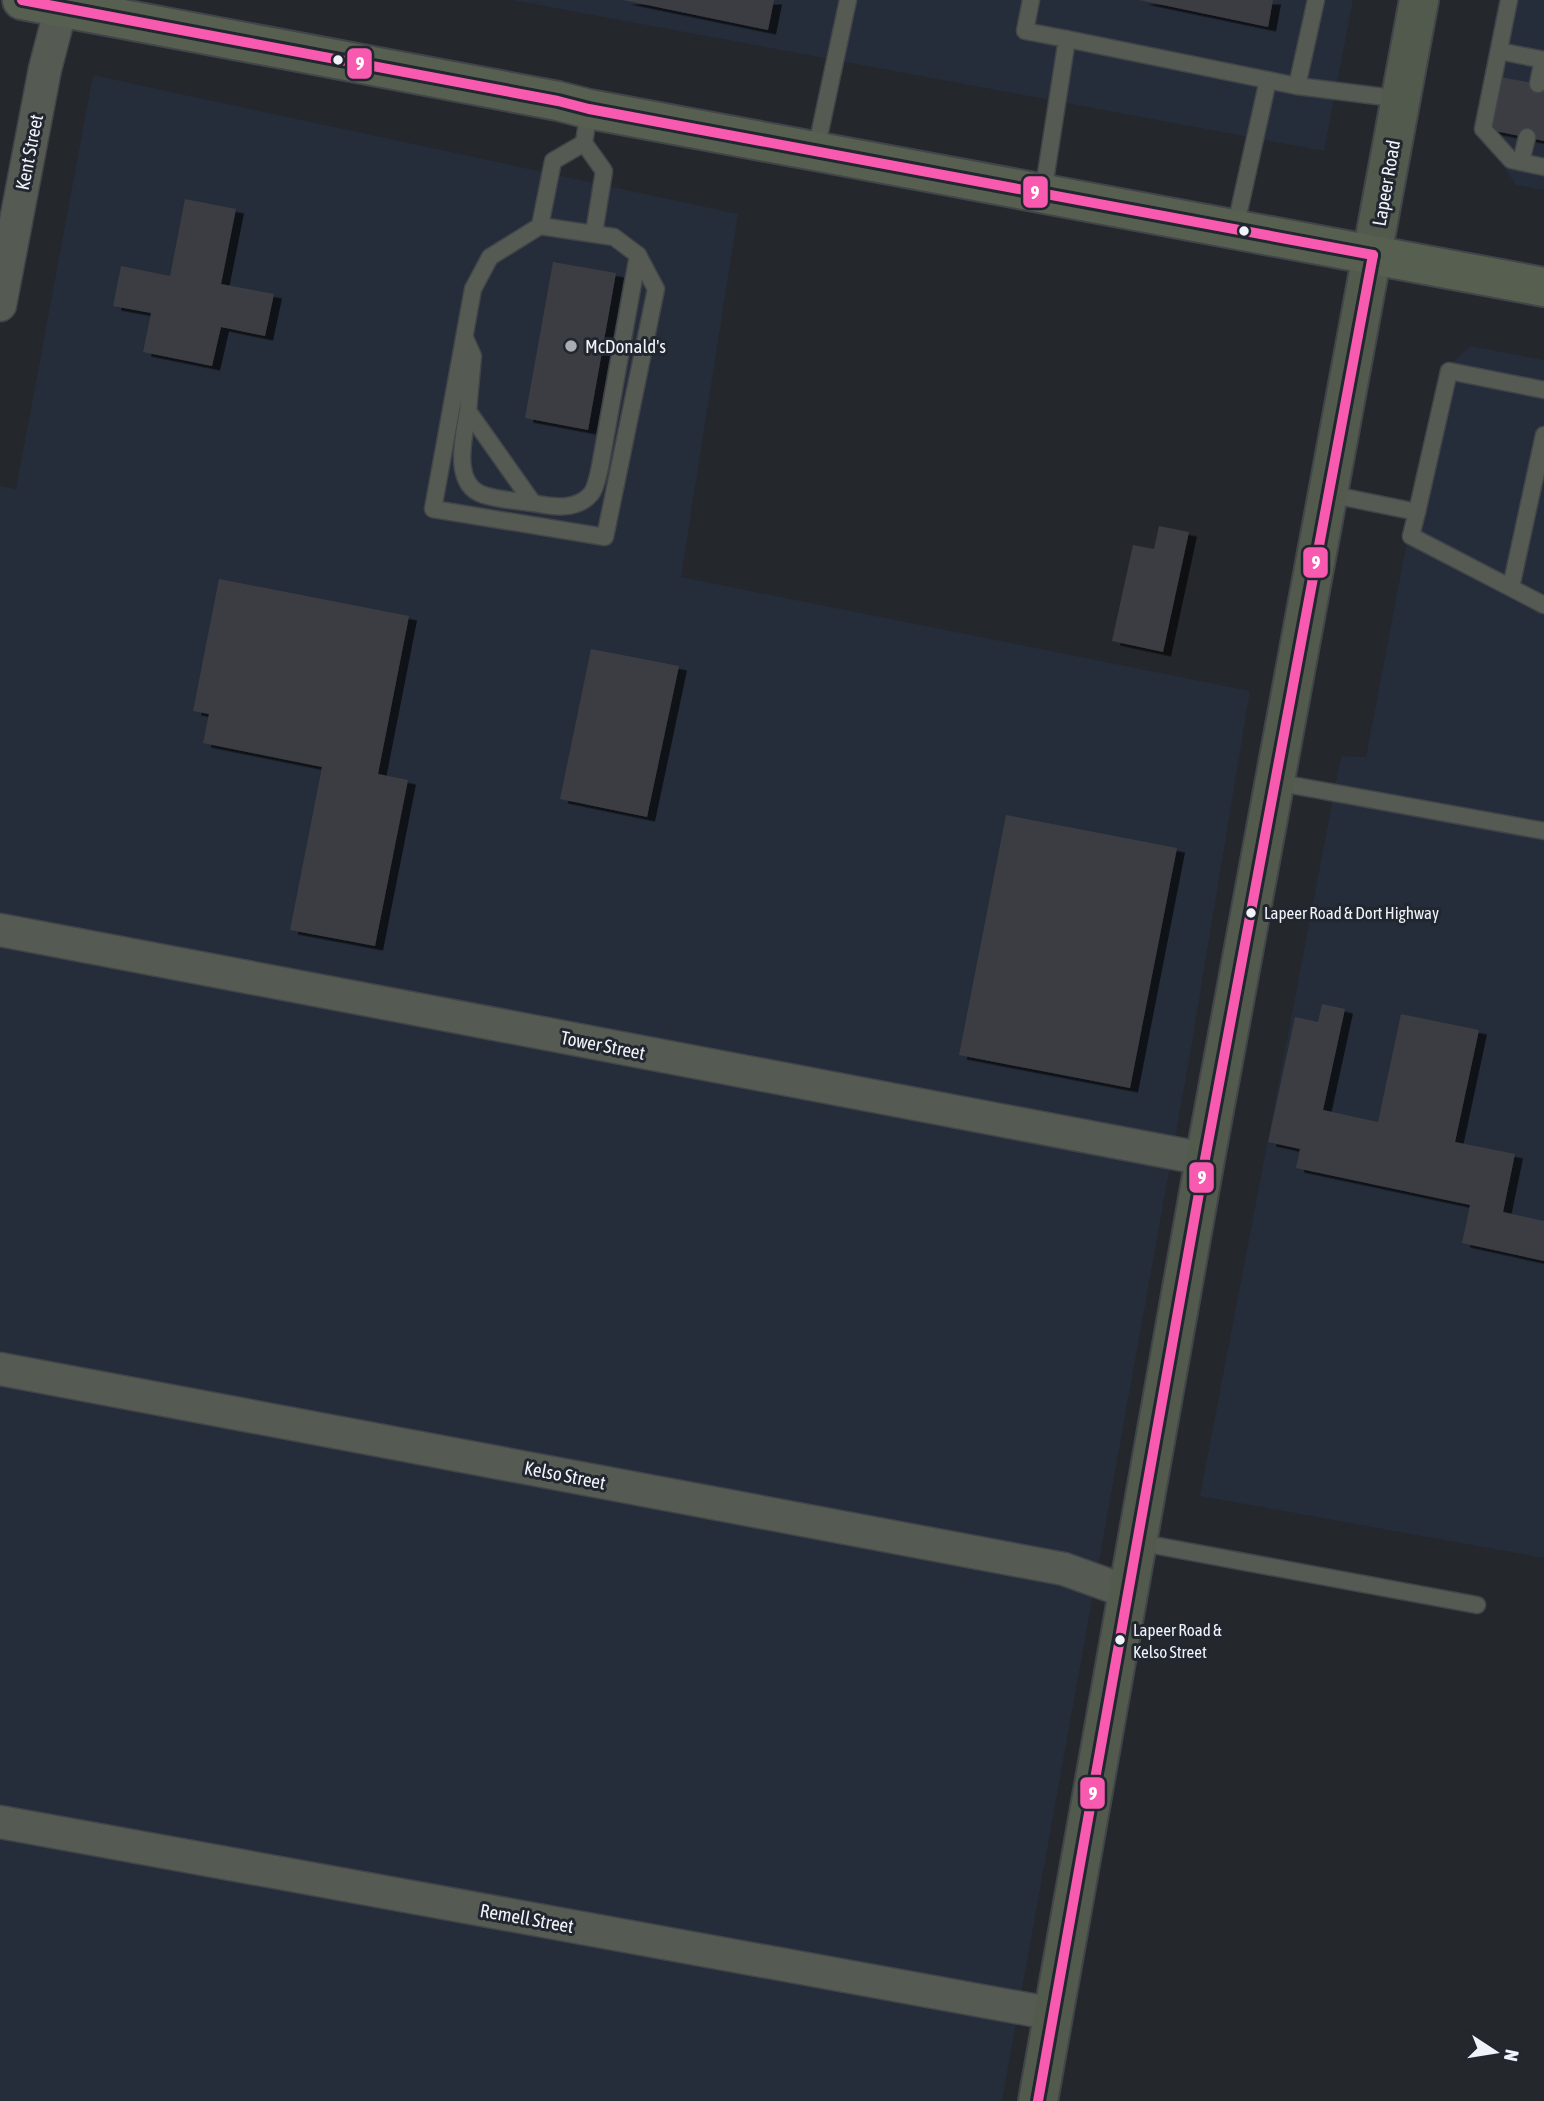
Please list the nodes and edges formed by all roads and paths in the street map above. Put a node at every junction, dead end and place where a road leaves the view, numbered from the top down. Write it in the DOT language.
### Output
graph roads {
  1 [pos="22,0"];
  2 [pos="848,0"];
  3 [pos="1031,0"];
  4 [pos="1316,0"];
  5 [pos="1419,0"];
  6 [pos="1509,0"];
  7 [pos="62,4"];
  8 [pos="1067,39"];
  9 [pos="1499,51"];
  10 [pos="1544,60"];
  11 [pos="1268,80"];
  12 [pos="1538,84"];
  13 [pos="1297,86"];
  14 [pos="1401,99"];
  15 [pos="586,126"];
  16 [pos="1527,137"];
  17 [pos="816,150"];
  18 [pos="1521,162"];
  19 [pos="1544,167"];
  20 [pos="1043,193"];
  21 [pos="540,226"];
  22 [pos="1235,229"];
  23 [pos="594,233"];
  24 [pos="638,255"];
  25 [pos="1373,255"];
  26 [pos="1544,287"];
  27 [pos="0,301"];
  28 [pos="465,338"];
  29 [pos="1544,390"];
  30 [pos="468,411"];
  31 [pos="1544,435"];
  32 [pos="1328,494"];
  33 [pos="533,503"];
  34 [pos="1417,512"];
  35 [pos="1511,587"];
  36 [pos="1544,605"];
  37 [pos="1275,782"];
  38 [pos="1544,831"];
  39 [pos="0,930"];
  40 [pos="1205,1159"];
  41 [pos="0,1369"];
  42 [pos="1137,1542"];
  43 [pos="1128,1592"];
  44 [pos="1477,1605"];
  45 [pos="0,1822"];
  46 [pos="1054,2014"];
  47 [pos="1038,2101"];
  1 -- 7 [label="main road"];
  2 -- 17 [label="lane"];
  3 -- 8 [label="lane"];
  4 -- 13 [label="lane"];
  5 -- 14 [label="main road, Lapeer Road"];
  6 -- 9 [label="lane"];
  7 -- 15 [label="main road"];
  7 -- 27 [label="street, Kent Street"];
  8 -- 11 [label="lane"];
  8 -- 20 [label="lane"];
  9 -- 10 [label="lane"];
  9 -- 18 [label="lane"];
  10 -- 12 [label="lane"];
  11 -- 13 [label="lane"];
  11 -- 22 [label="lane"];
  13 -- 14 [label="lane"];
  14 -- 25 [label="main road, Lapeer Road"];
  15 -- 17 [label="main road"];
  15 -- 21 [label="lane"];
  15 -- 23 [label="lane"];
  16 -- 18 [label="lane"];
  17 -- 20 [label="main road"];
  18 -- 19 [label="lane"];
  20 -- 22 [label="main road"];
  21 -- 23 [label="lane"];
  21 -- 28 [label="lane"];
  22 -- 25 [label="main road"];
  23 -- 24 [label="lane"];
  24 -- 28 [label="lane"];
  24 -- 33 [label="lane"];
  25 -- 26 [label="main road"];
  25 -- 32 [label="main road, Lapeer Road"];
  28 -- 30 [label="lane"];
  29 -- 34 [label="lane"];
  30 -- 33 [label="lane"];
  30 -- 33 [label="lane"];
  31 -- 35 [label="lane"];
  32 -- 34 [label="lane"];
  32 -- 37 [label="main road, Lapeer Road"];
  34 -- 35 [label="lane"];
  35 -- 36 [label="lane"];
  37 -- 38 [label="lane"];
  37 -- 40 [label="main road, Lapeer Road"];
  39 -- 40 [label="street, Tower Street"];
  40 -- 42 [label="main road, Lapeer Road"];
  41 -- 43 [label="street, Kelso Street"];
  42 -- 43 [label="main road, Lapeer Road"];
  42 -- 44 [label="lane"];
  43 -- 46 [label="main road, Lapeer Road"];
  45 -- 46 [label="street, Remell Street"];
  46 -- 47 [label="main road, Lapeer Road"];
}
